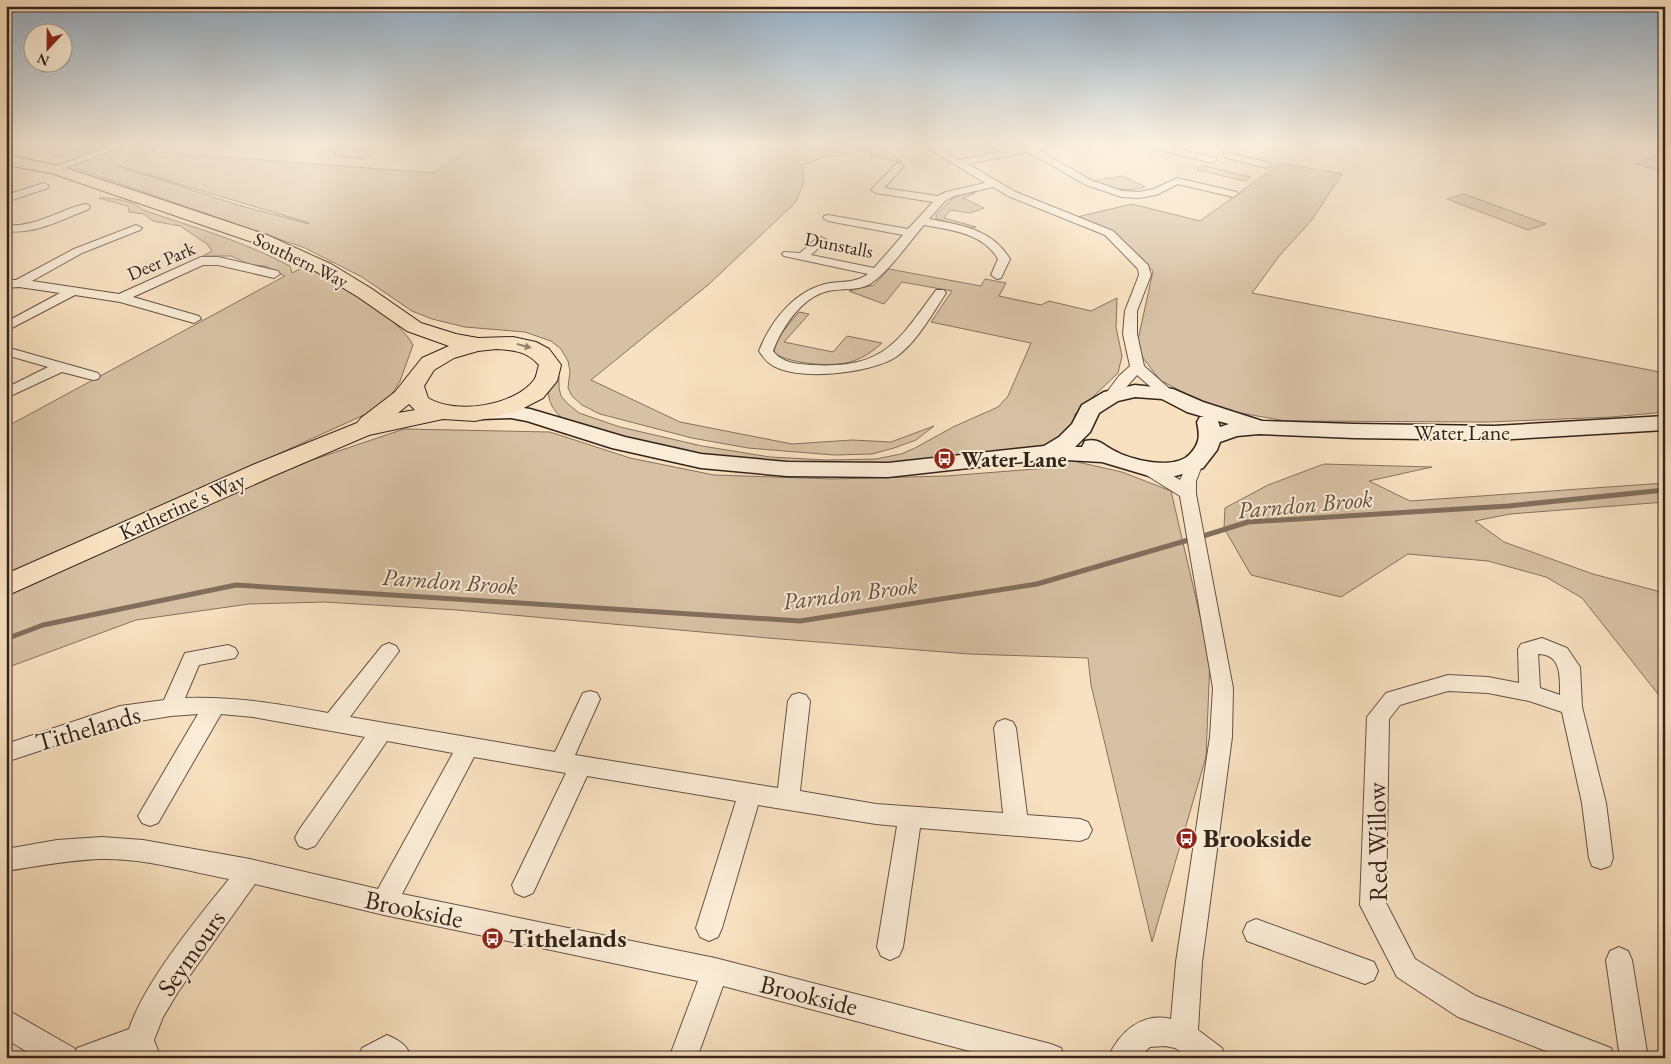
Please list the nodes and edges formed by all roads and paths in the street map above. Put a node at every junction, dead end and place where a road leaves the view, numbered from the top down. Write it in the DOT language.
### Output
graph roads {
  1 [pos="19,195"];
  2 [pos="129,195"];
  3 [pos="906,195"];
  4 [pos="949,195"];
  5 [pos="1013,195"];
  6 [pos="6,199"];
  7 [pos="940,200"];
  8 [pos="85,207"];
  9 [pos="828,218"];
  10 [pos="922,221"];
  11 [pos="136,228"];
  12 [pos="8,230"];
  13 [pos="911,233"];
  14 [pos="821,240"];
  15 [pos="788,254"];
  16 [pos="802,257"];
  17 [pos="877,272"];
  18 [pos="274,274"];
  19 [pos="998,275"];
  20 [pos="12,283"];
  21 [pos="73,291"];
  22 [pos="940,293"];
  23 [pos="121,298"];
  24 [pos="194,319"];
  25 [pos="6,327"];
  26 [pos="414,327"];
  27 [pos="476,344"];
  28 [pos="6,351"];
  29 [pos="60,367"];
  30 [pos="1137,367"];
  31 [pos="93,376"];
  32 [pos="416,378"];
  33 [pos="545,382"];
  34 [pos="1166,393"];
  35 [pos="6,394"];
  36 [pos="1111,396"];
  37 [pos="1195,406"];
  38 [pos="441,412"];
  39 [pos="480,413"];
  40 [pos="562,424"];
  41 [pos="1665,424"];
  42 [pos="1082,427"];
  43 [pos="1259,427"];
  44 [pos="360,430"];
  45 [pos="1212,438"];
  46 [pos="1049,452"];
  47 [pos="1106,455"];
  48 [pos="1195,463"];
  49 [pos="1149,469"];
  50 [pos="1188,494"];
  51 [pos="6,586"];
  52 [pos="390,651"];
  53 [pos="228,653"];
  54 [pos="1530,693"];
  55 [pos="590,699"];
  56 [pos="800,701"];
  57 [pos="215,705"];
  58 [pos="171,707"];
  59 [pos="1571,707"];
  60 [pos="333,722"];
  61 [pos="1005,728"];
  62 [pos="382,731"];
  63 [pos="468,747"];
  64 [pos="6,753"];
  65 [pos="571,764"];
  66 [pos="750,794"];
  67 [pos="788,800"];
  68 [pos="150,816"];
  69 [pos="910,817"];
  70 [pos="1016,825"];
  71 [pos="1080,830"];
  72 [pos="308,838"];
  73 [pos="1601,858"];
  74 [pos="6,860"];
  75 [pos="250,871"];
  76 [pos="524,886"];
  77 [pos="384,903"];
  78 [pos="709,928"];
  79 [pos="1256,932"];
  80 [pos="890,947"];
  81 [pos="1619,960"];
  82 [pos="715,971"];
  83 [pos="1365,971"];
  84 [pos="6,1023"];
  85 [pos="1184,1036"];
  86 [pos="144,1048"];
  87 [pos="64,1058"];
  88 [pos="88,1058"];
  89 [pos="372,1058"];
  90 [pos="398,1058"];
  91 [pos="683,1058"];
  92 [pos="1051,1058"];
  93 [pos="1122,1058"];
  94 [pos="1212,1058"];
  95 [pos="1601,1058"];
  96 [pos="1634,1058"];
  1 -- 6 [label="street"];
  2 -- 26 [label="main road, Southern Way"];
  3 -- 7 [label="street"];
  4 -- 7 [label="street, Dunstalls"];
  5 -- 30 [label="street"];
  7 -- 10 [label="street, Dunstalls"];
  8 -- 12 [label="street"];
  9 -- 13 [label="street"];
  10 -- 13 [label="street, Dunstalls"];
  10 -- 19 [label="street"];
  11 -- 20 [label="street, Deer Park"];
  13 -- 17 [label="street, Dunstalls"];
  14 -- 16 [label="street"];
  15 -- 16 [label="street, Dunstalls"];
  16 -- 17 [label="street, Dunstalls"];
  17 -- 22 [label="street"];
  18 -- 23 [label="street, Deer Park"];
  20 -- 21 [label="street, Deer Park"];
  21 -- 23 [label="street, Deer Park"];
  21 -- 25 [label="street"];
  23 -- 24 [label="street, Deer Park"];
  26 -- 27 [label="main road, Southern Way"];
  26 -- 32 [label="main road"];
  27 -- 32 [label="main road, Katherine's Way"];
  27 -- 33 [label="main road, one-way"];
  28 -- 29 [label="street"];
  29 -- 31 [label="street"];
  29 -- 35 [label="street"];
  30 -- 34 [label="street"];
  30 -- 36 [label="street"];
  32 -- 38 [label="main road"];
  32 -- 44 [label="main road, Katherine's Way"];
  33 -- 39 [label="main road"];
  33 -- 40 [label="main road"];
  34 -- 36 [label="main road"];
  34 -- 37 [label="main road"];
  36 -- 42 [label="main road"];
  37 -- 43 [label="main road, Water Lane"];
  37 -- 45 [label="main road"];
  38 -- 39 [label="main road"];
  38 -- 44 [label="main road, Katherine's Way"];
  39 -- 40 [label="main road"];
  40 -- 46 [label="main road"];
  41 -- 43 [label="main road, Water Lane"];
  42 -- 46 [label="main road"];
  42 -- 47 [label="main road"];
  43 -- 45 [label="main road, Water Lane"];
  44 -- 51 [label="main road, Katherine's Way"];
  45 -- 48 [label="main road"];
  46 -- 47 [label="main road"];
  47 -- 49 [label="main road"];
  48 -- 49 [label="main road"];
  48 -- 50 [label="street"];
  49 -- 50 [label="street"];
  50 -- 85 [label="street"];
  52 -- 60 [label="street"];
  53 -- 58 [label="street, Tithelands"];
  54 -- 59 [label="street, Red Willow"];
  54 -- 59 [label="street"];
  54 -- 95 [label="street, Red Willow"];
  55 -- 65 [label="street"];
  56 -- 67 [label="street"];
  57 -- 58 [label="street, Tithelands"];
  57 -- 60 [label="street, Tithelands"];
  57 -- 68 [label="street"];
  58 -- 64 [label="street, Tithelands"];
  59 -- 73 [label="street"];
  60 -- 62 [label="street, Tithelands"];
  61 -- 70 [label="street"];
  62 -- 63 [label="street, Tithelands"];
  62 -- 72 [label="street"];
  63 -- 65 [label="street, Tithelands"];
  63 -- 77 [label="street"];
  65 -- 66 [label="street, Tithelands"];
  65 -- 76 [label="street"];
  66 -- 67 [label="street, Tithelands"];
  66 -- 78 [label="street"];
  67 -- 69 [label="street, Tithelands"];
  69 -- 70 [label="street, Tithelands"];
  69 -- 80 [label="street"];
  70 -- 71 [label="street, Tithelands"];
  74 -- 75 [label="street, Brookside"];
  75 -- 77 [label="street, Brookside"];
  75 -- 86 [label="street, Seymours"];
  77 -- 82 [label="street, Brookside"];
  79 -- 83 [label="street"];
  81 -- 96 [label="street"];
  82 -- 91 [label="street"];
  82 -- 92 [label="street, Brookside"];
  84 -- 87 [label="street"];
  85 -- 93 [label="street"];
  85 -- 94 [label="street"];
  86 -- 88 [label="street, Seymours"];
  89 -- 90 [label="street"];
}
